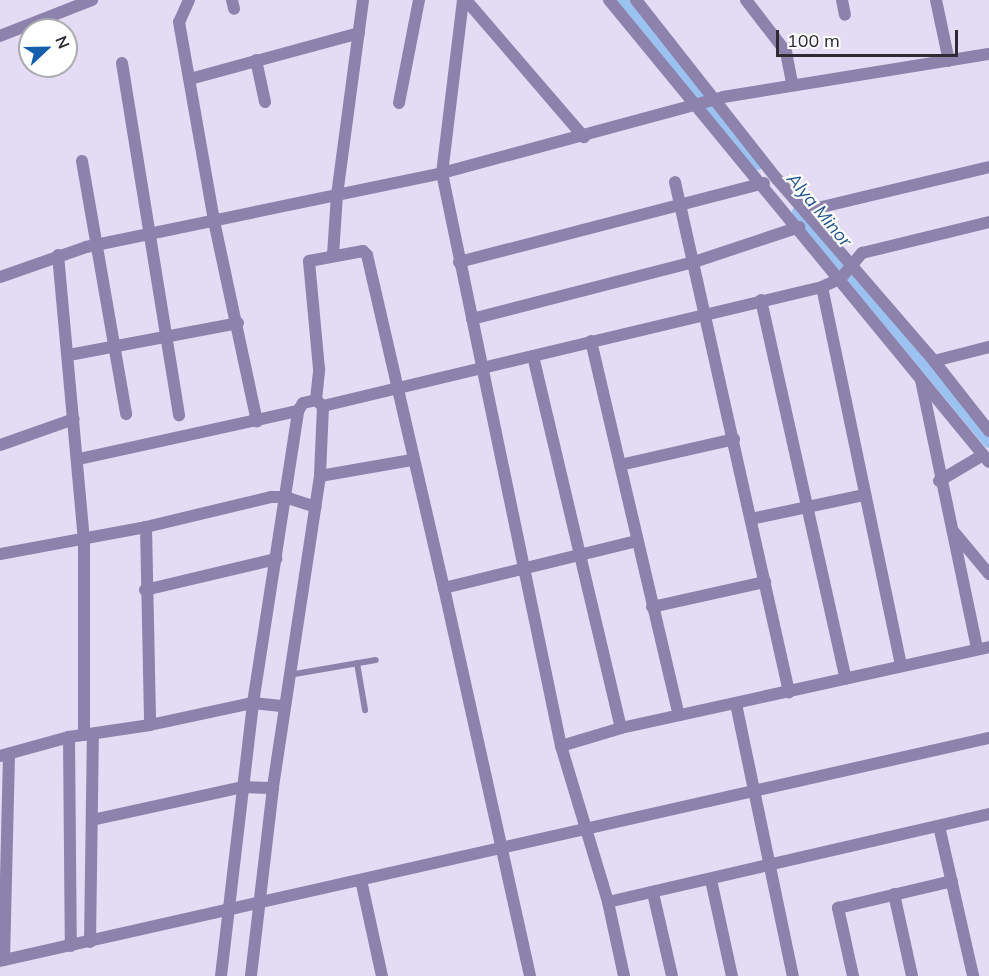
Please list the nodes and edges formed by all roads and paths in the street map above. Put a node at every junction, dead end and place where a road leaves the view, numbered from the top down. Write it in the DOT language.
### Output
graph roads {
  1 [pos="92,0"];
  2 [pos="189,0"];
  3 [pos="363,0"];
  4 [pos="419,0"];
  5 [pos="465,0"];
  6 [pos="609,0"];
  7 [pos="636,0"];
  8 [pos="746,0"];
  9 [pos="842,0"];
  10 [pos="936,0"];
  11 [pos="844,15"];
  12 [pos="359,33"];
  13 [pos="0,36"];
  14 [pos="989,54"];
  15 [pos="256,60"];
  16 [pos="949,61"];
  17 [pos="122,63"];
  18 [pos="190,79"];
  19 [pos="792,84"];
  20 [pos="714,99"];
  21 [pos="265,102"];
  22 [pos="399,103"];
  23 [pos="693,104"];
  24 [pos="584,137"];
  25 [pos="82,161"];
  26 [pos="989,167"];
  27 [pos="442,173"];
  28 [pos="675,182"];
  29 [pos="764,183"];
  30 [pos="337,195"];
  31 [pos="681,208"];
  32 [pos="805,211"];
  33 [pos="214,221"];
  34 [pos="989,222"];
  35 [pos="799,227"];
  36 [pos="150,234"];
  37 [pos="97,245"];
  38 [pos="58,255"];
  39 [pos="333,255"];
  40 [pos="459,262"];
  41 [pos="694,262"];
  42 [pos="850,263"];
  43 [pos="0,277"];
  44 [pos="841,278"];
  45 [pos="822,287"];
  46 [pos="761,300"];
  47 [pos="707,314"];
  48 [pos="472,319"];
  49 [pos="238,323"];
  50 [pos="166,336"];
  51 [pos="591,341"];
  52 [pos="114,346"];
  53 [pos="989,347"];
  54 [pos="69,355"];
  55 [pos="533,356"];
  56 [pos="934,361"];
  57 [pos="481,367"];
  58 [pos="921,377"];
  59 [pos="398,388"];
  60 [pos="319,403"];
  61 [pos="298,411"];
  62 [pos="126,414"];
  63 [pos="179,415"];
  64 [pos="74,419"];
  65 [pos="258,421"];
  66 [pos="989,431"];
  67 [pos="734,439"];
  68 [pos="0,445"];
  69 [pos="79,459"];
  70 [pos="986,459"];
  71 [pos="412,460"];
  72 [pos="620,465"];
  73 [pos="320,476"];
  74 [pos="939,481"];
  75 [pos="864,495"];
  76 [pos="285,497"];
  77 [pos="807,506"];
  78 [pos="315,507"];
  79 [pos="751,519"];
  80 [pos="146,526"];
  81 [pos="951,529"];
  82 [pos="84,538"];
  83 [pos="637,541"];
  84 [pos="0,554"];
  85 [pos="582,555"];
  86 [pos="276,559"];
  87 [pos="523,570"];
  88 [pos="989,574"];
  89 [pos="765,582"];
  90 [pos="444,588"];
  91 [pos="145,590"];
  92 [pos="652,607"];
  93 [pos="983,648"];
  94 [pos="376,660"];
  95 [pos="357,663"];
  96 [pos="901,666"];
  97 [pos="289,675"];
  98 [pos="846,679"];
  99 [pos="789,692"];
  100 [pos="253,703"];
  101 [pos="736,704"];
  102 [pos="284,706"];
  103 [pos="365,710"];
  104 [pos="679,716"];
  105 [pos="150,725"];
  106 [pos="621,728"];
  107 [pos="88,734"];
  108 [pos="69,737"];
  109 [pos="989,738"];
  110 [pos="561,746"];
  111 [pos="5,756"];
  112 [pos="243,787"];
  113 [pos="273,788"];
  114 [pos="754,792"];
  115 [pos="989,814"];
  116 [pos="92,820"];
  117 [pos="939,826"];
  118 [pos="588,831"];
  119 [pos="501,846"];
  120 [pos="768,867"];
  121 [pos="361,880"];
  122 [pos="711,880"];
  123 [pos="952,881"];
  124 [pos="653,893"];
  125 [pos="894,894"];
  126 [pos="608,902"];
  127 [pos="260,903"];
  128 [pos="229,910"];
  129 [pos="90,942"];
  130 [pos="71,946"];
  131 [pos="2,960"];
  132 [pos="221,976"];
  133 [pos="252,976"];
  134 [pos="382,976"];
  135 [pos="530,976"];
  136 [pos="624,976"];
  137 [pos="672,976"];
  138 [pos="732,976"];
  139 [pos="793,976"];
  140 [pos="853,976"];
  141 [pos="912,976"];
  142 [pos="973,976"];
  1 -- 13 [label="street"];
  2 -- 18 [label="street"];
  3 -- 12 [label="street"];
  4 -- 22 [label="street"];
  5 -- 24 [label="street"];
  5 -- 27 [label="street"];
  6 -- 23 [label="street"];
  7 -- 20 [label="street"];
  8 -- 19 [label="street"];
  9 -- 11 [label="street"];
  10 -- 16 [label="street"];
  12 -- 15 [label="street"];
  12 -- 30 [label="street"];
  14 -- 16 [label="street"];
  15 -- 18 [label="street"];
  15 -- 21 [label="street"];
  16 -- 19 [label="street"];
  17 -- 36 [label="street"];
  18 -- 33 [label="street"];
  19 -- 20 [label="street"];
  20 -- 23 [label="street"];
  20 -- 32 [label="street"];
  23 -- 24 [label="street"];
  23 -- 29 [label="street"];
  24 -- 27 [label="street"];
  25 -- 37 [label="street"];
  26 -- 32 [label="street"];
  27 -- 30 [label="street"];
  27 -- 40 [label="street"];
  28 -- 31 [label="street"];
  29 -- 31 [label="street"];
  29 -- 35 [label="street"];
  30 -- 33 [label="street"];
  30 -- 39 [label="street"];
  31 -- 40 [label="street"];
  31 -- 41 [label="street"];
  32 -- 42 [label="street"];
  33 -- 36 [label="street"];
  33 -- 49 [label="street"];
  34 -- 42 [label="street"];
  35 -- 41 [label="street"];
  35 -- 44 [label="street"];
  36 -- 37 [label="street"];
  36 -- 50 [label="street"];
  37 -- 38 [label="street"];
  37 -- 52 [label="street"];
  38 -- 43 [label="street"];
  38 -- 54 [label="street"];
  39 -- 59 [label="street"];
  39 -- 60 [label="street"];
  40 -- 48 [label="street"];
  41 -- 47 [label="street"];
  41 -- 48 [label="street"];
  42 -- 44 [label="street"];
  42 -- 56 [label="street"];
  44 -- 45 [label="street"];
  44 -- 58 [label="street"];
  45 -- 46 [label="street"];
  45 -- 75 [label="street"];
  46 -- 47 [label="street"];
  46 -- 77 [label="street"];
  47 -- 51 [label="street"];
  47 -- 67 [label="street"];
  48 -- 57 [label="street"];
  49 -- 50 [label="street"];
  49 -- 65 [label="street"];
  50 -- 52 [label="street"];
  50 -- 63 [label="street"];
  51 -- 55 [label="street"];
  51 -- 72 [label="street"];
  52 -- 54 [label="street"];
  52 -- 62 [label="street"];
  53 -- 56 [label="street"];
  54 -- 64 [label="street"];
  55 -- 57 [label="street"];
  55 -- 85 [label="street"];
  56 -- 66 [label="street"];
  57 -- 59 [label="street"];
  57 -- 87 [label="street"];
  58 -- 70 [label="street"];
  58 -- 74 [label="street"];
  59 -- 60 [label="street"];
  59 -- 71 [label="street"];
  60 -- 61 [label="street"];
  60 -- 73 [label="street"];
  61 -- 65 [label="street"];
  61 -- 76 [label="street"];
  64 -- 68 [label="street"];
  64 -- 69 [label="street"];
  65 -- 69 [label="street"];
  67 -- 72 [label="street"];
  67 -- 79 [label="street"];
  69 -- 82 [label="street"];
  70 -- 74 [label="street"];
  71 -- 73 [label="street"];
  71 -- 90 [label="street"];
  72 -- 83 [label="street"];
  73 -- 78 [label="street"];
  74 -- 81 [label="street"];
  75 -- 77 [label="street"];
  75 -- 96 [label="street"];
  76 -- 78 [label="street"];
  76 -- 80 [label="street"];
  76 -- 86 [label="street"];
  77 -- 79 [label="street"];
  77 -- 98 [label="street"];
  78 -- 97 [label="street"];
  79 -- 89 [label="street"];
  80 -- 82 [label="street"];
  80 -- 91 [label="street"];
  81 -- 88 [label="street"];
  81 -- 93 [label="street"];
  82 -- 84 [label="street"];
  82 -- 107 [label="street"];
  83 -- 85 [label="street"];
  83 -- 92 [label="street"];
  85 -- 87 [label="street"];
  85 -- 106 [label="street"];
  86 -- 91 [label="street"];
  86 -- 100 [label="street"];
  87 -- 90 [label="street"];
  87 -- 110 [label="street"];
  89 -- 92 [label="street"];
  89 -- 99 [label="street"];
  90 -- 119 [label="street"];
  91 -- 105 [label="street"];
  92 -- 104 [label="street"];
  93 -- 96 [label="street"];
  94 -- 95 [label="lane"];
  95 -- 97 [label="lane"];
  95 -- 103 [label="lane"];
  96 -- 98 [label="street"];
  97 -- 102 [label="street"];
  98 -- 99 [label="street"];
  99 -- 101 [label="street"];
  100 -- 102 [label="street"];
  100 -- 105 [label="street"];
  100 -- 112 [label="street"];
  101 -- 104 [label="street"];
  101 -- 114 [label="street"];
  102 -- 113 [label="street"];
  104 -- 106 [label="street"];
  105 -- 107 [label="street"];
  106 -- 110 [label="street"];
  107 -- 108 [label="street"];
  107 -- 116 [label="street"];
  108 -- 111 [label="street"];
  108 -- 130 [label="street"];
  109 -- 114 [label="street"];
  110 -- 118 [label="street"];
  111 -- 131 [label="street"];
  112 -- 113 [label="street"];
  112 -- 116 [label="street"];
  112 -- 128 [label="street"];
  113 -- 127 [label="street"];
  114 -- 118 [label="street"];
  114 -- 120 [label="street"];
  115 -- 117 [label="street"];
  116 -- 129 [label="street"];
  117 -- 120 [label="street"];
  117 -- 123 [label="street"];
  118 -- 119 [label="street"];
  118 -- 126 [label="street"];
  119 -- 121 [label="street"];
  119 -- 135 [label="street"];
  120 -- 122 [label="street"];
  120 -- 139 [label="street"];
  121 -- 127 [label="street"];
  121 -- 134 [label="street"];
  122 -- 124 [label="street"];
  122 -- 138 [label="street"];
  123 -- 125 [label="street"];
  123 -- 142 [label="street"];
  124 -- 126 [label="street"];
  124 -- 137 [label="street"];
  125 -- 140 [label="street"];
  125 -- 141 [label="street"];
  126 -- 136 [label="street"];
  127 -- 128 [label="street"];
  127 -- 133 [label="street"];
  128 -- 129 [label="street"];
  128 -- 132 [label="street"];
  129 -- 130 [label="street"];
  130 -- 131 [label="street"];
}
